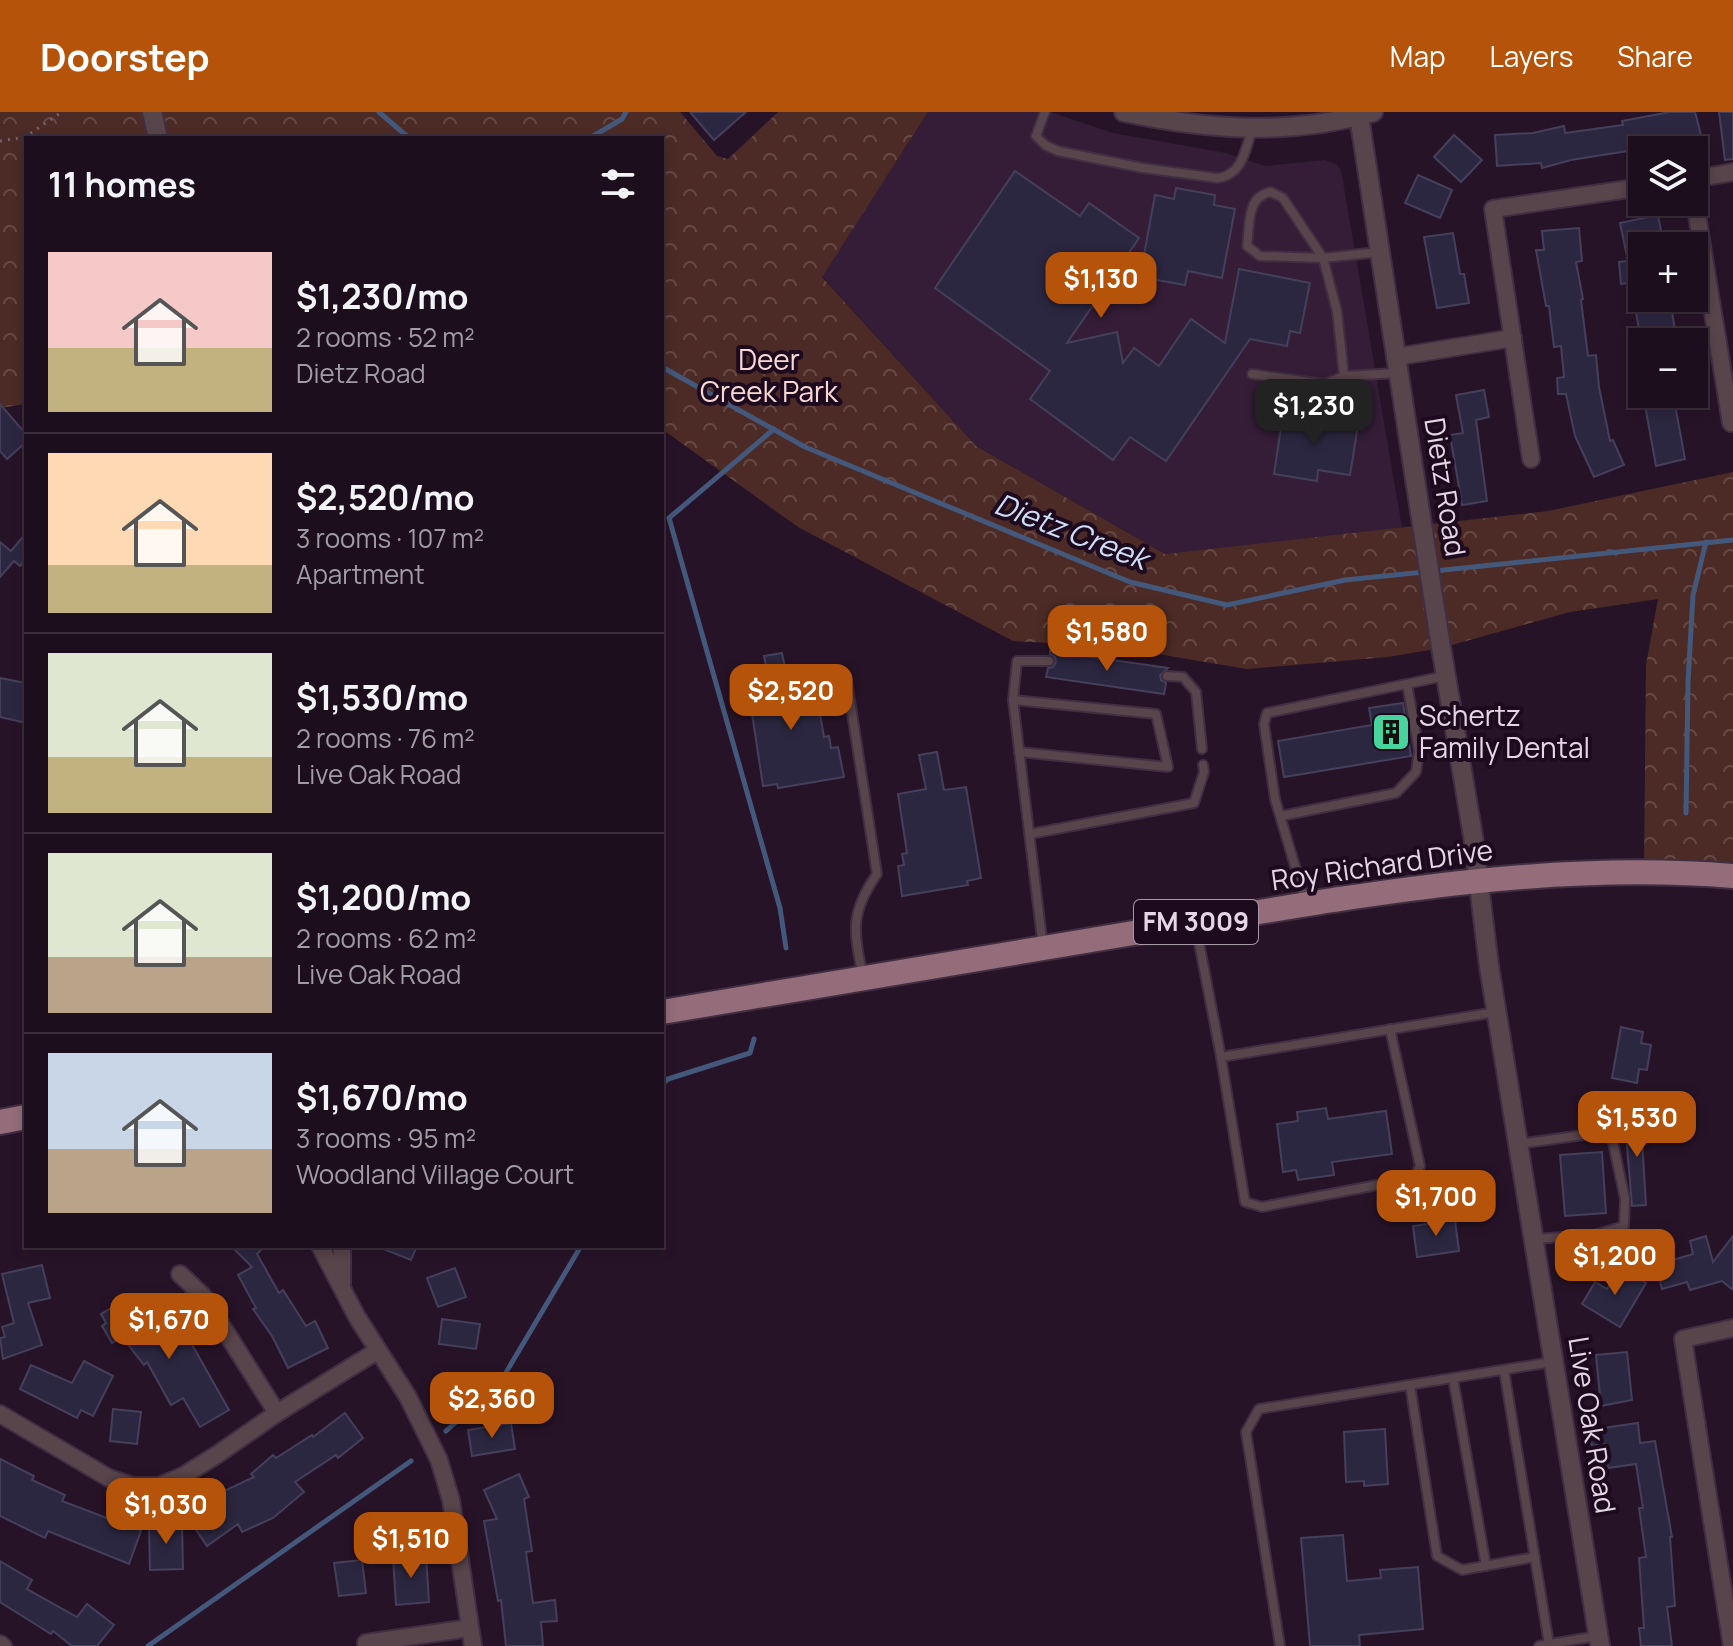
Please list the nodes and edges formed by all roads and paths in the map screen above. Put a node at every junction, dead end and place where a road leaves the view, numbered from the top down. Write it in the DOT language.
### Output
graph roads {
  1 [pos="62,112"];
  2 [pos="152,112"];
  3 [pos="1045,112"];
  4 [pos="1124,112"];
  5 [pos="1366,114"];
  6 [pos="1225,120"];
  7 [pos="1252,129"];
  8 [pos="26,136"];
  9 [pos="158,136"];
  10 [pos="24,137"];
  11 [pos="0,141"];
  12 [pos="1733,172"];
  13 [pos="1708,176"];
  14 [pos="1628,189"];
  15 [pos="1697,216"];
  16 [pos="1379,252"];
  17 [pos="1323,258"];
  18 [pos="1513,338"];
  19 [pos="1397,365"];
  20 [pos="1252,374"];
  21 [pos="1344,376"];
  22 [pos="1731,423"];
  23 [pos="1531,459"];
  24 [pos="1049,661"];
  25 [pos="1167,676"];
  26 [pos="1446,676"];
  27 [pos="847,681"];
  28 [pos="1407,684"];
  29 [pos="1013,700"];
  30 [pos="1202,749"];
  31 [pos="1019,752"];
  32 [pos="1203,765"];
  33 [pos="1281,816"];
  34 [pos="1030,834"];
  35 [pos="1733,876"];
  36 [pos="1477,882"];
  37 [pos="1306,904"];
  38 [pos="1195,922"];
  39 [pos="1043,948"];
  40 [pos="864,978"];
  41 [pos="664,1012"];
  42 [pos="1497,1012"];
  43 [pos="1390,1029"];
  44 [pos="1221,1057"];
  45 [pos="24,1117"];
  46 [pos="0,1122"];
  47 [pos="1518,1144"];
  48 [pos="1534,1239"];
  49 [pos="321,1248"];
  50 [pos="342,1248"];
  51 [pos="180,1274"];
  52 [pos="342,1285"];
  53 [pos="1733,1328"];
  54 [pos="377,1351"];
  55 [pos="1553,1361"];
  56 [pos="1504,1370"];
  57 [pos="1453,1378"];
  58 [pos="1410,1385"];
  59 [pos="277,1413"];
  60 [pos="0,1414"];
  61 [pos="1535,1557"];
  62 [pos="1486,1566"];
  63 [pos="470,1628"];
  64 [pos="1599,1641"];
  65 [pos="366,1643"];
  66 [pos="1549,1644"];
  67 [pos="473,1646"];
  68 [pos="1280,1646"];
  69 [pos="1539,1646"];
  70 [pos="1732,1646"];
  1 -- 8 [label="path"];
  2 -- 9 [label="street"];
  3 -- 7 [label="lane"];
  4 -- 6 [label="street"];
  5 -- 7 [label="street"];
  5 -- 16 [label="street, Dietz Road"];
  6 -- 7 [label="street"];
  10 -- 11 [label="path"];
  12 -- 13 [label="street"];
  14 -- 18 [label="street"];
  15 -- 22 [label="street"];
  16 -- 17 [label="lane"];
  16 -- 19 [label="street, Dietz Road"];
  17 -- 17 [label="lane"];
  17 -- 21 [label="lane"];
  18 -- 19 [label="street"];
  18 -- 23 [label="street"];
  19 -- 21 [label="lane"];
  19 -- 26 [label="street, Dietz Road"];
  20 -- 21 [label="lane"];
  24 -- 29 [label="lane"];
  25 -- 30 [label="lane"];
  26 -- 28 [label="lane"];
  26 -- 36 [label="street, Dietz Road"];
  27 -- 40 [label="lane"];
  28 -- 33 [label="lane"];
  28 -- 33 [label="lane"];
  29 -- 31 [label="lane"];
  29 -- 31 [label="lane"];
  31 -- 34 [label="lane"];
  32 -- 34 [label="lane"];
  33 -- 37 [label="lane"];
  34 -- 39 [label="lane"];
  35 -- 36 [label="main road, Roy Richard Drive / FM 3009"];
  36 -- 37 [label="main road, Roy Richard Drive / FM 3009"];
  36 -- 42 [label="street, Live Oak Road"];
  37 -- 38 [label="main road, Roy Richard Drive / FM 3009"];
  38 -- 39 [label="main road, Roy Richard Drive / FM 3009"];
  38 -- 44 [label="lane"];
  39 -- 40 [label="main road, Roy Richard Drive / FM 3009"];
  40 -- 41 [label="main road, Roy Richard Drive / FM 3009"];
  42 -- 43 [label="lane"];
  42 -- 47 [label="street, Live Oak Road"];
  43 -- 44 [label="lane"];
  43 -- 44 [label="lane"];
  45 -- 46 [label="main road"];
  47 -- 48 [label="street, Live Oak Road"];
  47 -- 48 [label="lane"];
  48 -- 55 [label="street, Live Oak Road"];
  49 -- 52 [label="street"];
  50 -- 52 [label="street"];
  51 -- 59 [label="street"];
  52 -- 54 [label="street"];
  53 -- 70 [label="street"];
  54 -- 59 [label="street"];
  54 -- 63 [label="street"];
  55 -- 56 [label="lane"];
  55 -- 64 [label="street, Live Oak Road"];
  56 -- 57 [label="lane"];
  56 -- 61 [label="lane"];
  57 -- 58 [label="lane"];
  57 -- 62 [label="lane"];
  58 -- 62 [label="lane"];
  58 -- 68 [label="lane"];
  59 -- 60 [label="street"];
  61 -- 62 [label="lane"];
  61 -- 66 [label="lane"];
  63 -- 65 [label="street"];
  63 -- 67 [label="street"];
  64 -- 66 [label="lane"];
  66 -- 69 [label="lane"];
}
